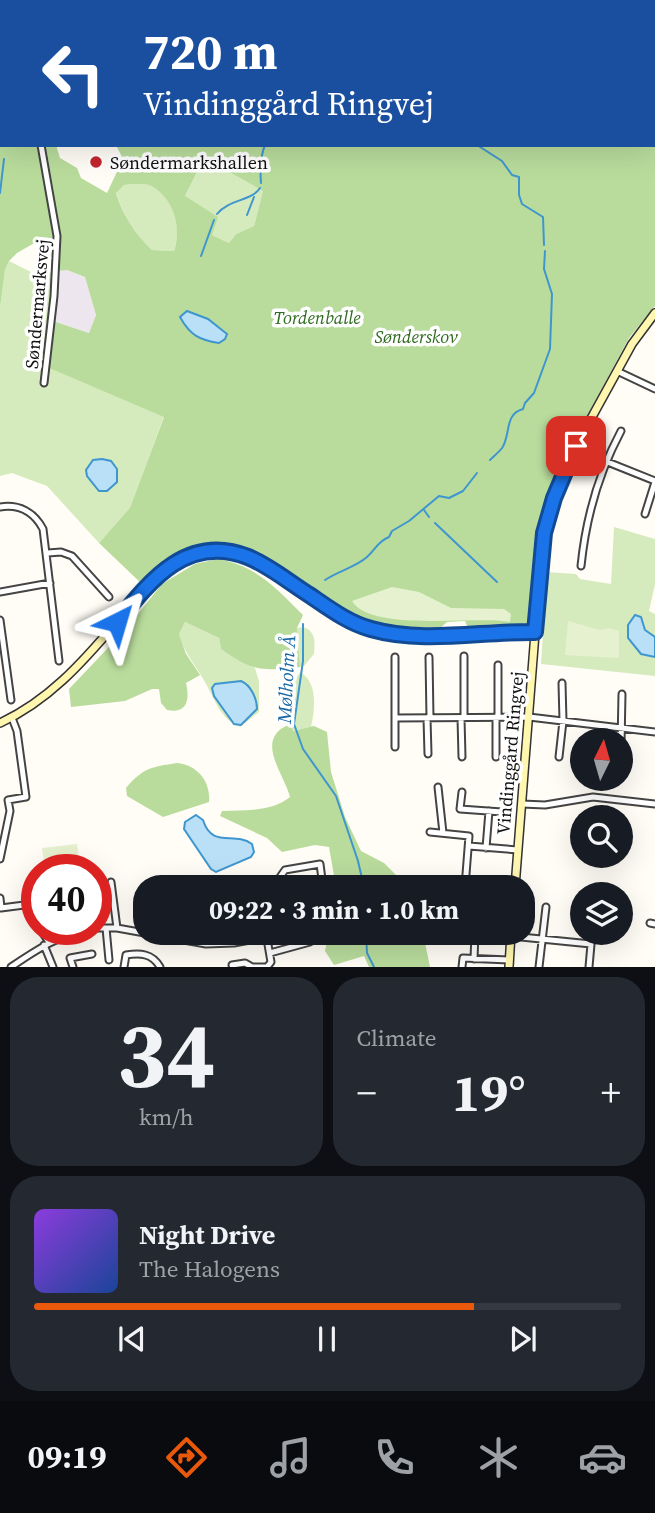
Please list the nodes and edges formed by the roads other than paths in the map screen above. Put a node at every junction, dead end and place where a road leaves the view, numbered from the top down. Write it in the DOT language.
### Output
graph roads {
  1 [pos="41,147"];
  2 [pos="655,313"];
  3 [pos="617,371"];
  4 [pos="44,383"];
  5 [pos="655,389"];
  6 [pos="621,431"];
  7 [pos="576,446"];
  8 [pos="604,461"];
  9 [pos="655,482"];
  10 [pos="0,507"];
  11 [pos="645,514"];
  12 [pos="47,553"];
  13 [pos="581,566"];
  14 [pos="50,583"];
  15 [pos="0,592"];
  16 [pos="109,597"];
  17 [pos="0,620"];
  18 [pos="535,632"];
  19 [pos="464,656"];
  20 [pos="395,657"];
  21 [pos="429,657"];
  22 [pos="59,661"];
  23 [pos="498,665"];
  24 [pos="562,683"];
  25 [pos="622,695"];
  26 [pos="11,701"];
  27 [pos="529,717"];
  28 [pos="12,718"];
  29 [pos="395,718"];
  30 [pos="428,718"];
  31 [pos="463,718"];
  32 [pos="497,718"];
  33 [pos="563,721"];
  34 [pos="0,723"];
  35 [pos="623,728"];
  36 [pos="634,729"];
  37 [pos="655,732"];
  38 [pos="395,747"];
  39 [pos="428,754"];
  40 [pos="461,757"];
  41 [pos="496,757"];
  42 [pos="559,757"];
  43 [pos="438,787"];
  44 [pos="462,792"];
  45 [pos="522,804"];
  46 [pos="655,804"];
  47 [pos="488,811"];
  48 [pos="502,812"];
  49 [pos="430,832"];
  50 [pos="443,833"];
  51 [pos="469,846"];
  52 [pos="486,848"];
  53 [pos="518,850"];
  54 [pos="0,859"];
  55 [pos="281,875"];
  56 [pos="321,875"];
  57 [pos="467,875"];
  58 [pos="516,875"];
  59 [pos="112,890"];
  60 [pos="0,898"];
  61 [pos="21,905"];
  62 [pos="546,907"];
  63 [pos="112,928"];
  64 [pos="117,928"];
  65 [pos="133,931"];
  66 [pos="535,938"];
  67 [pos="542,939"];
  68 [pos="570,942"];
  69 [pos="44,945"];
  70 [pos="46,945"];
  71 [pos="108,945"];
  72 [pos="269,945"];
  73 [pos="299,945"];
  74 [pos="476,945"];
  75 [pos="510,945"];
  76 [pos="591,945"];
  77 [pos="270,953"];
  78 [pos="92,954"];
  79 [pos="474,958"];
  80 [pos="509,964"];
  81 [pos="125,965"];
  82 [pos="232,965"];
  83 [pos="13,966"];
  84 [pos="53,967"];
  85 [pos="71,967"];
  86 [pos="160,967"];
  87 [pos="267,967"];
  88 [pos="462,967"];
  89 [pos="539,967"];
  90 [pos="589,967"];
  1 -- 4 [label="street, Søndermarksvej"];
  2 -- 3 [label="street, Vindinggård Ringvej"];
  3 -- 5 [label="street"];
  3 -- 7 [label="street, Vindinggård Ringvej"];
  6 -- 8 [label="street"];
  7 -- 8 [label="street"];
  7 -- 18 [label="street, Vindinggård Ringvej"];
  8 -- 9 [label="street"];
  8 -- 13 [label="street"];
  9 -- 11 [label="street"];
  10 -- 12 [label="street"];
  12 -- 14 [label="street"];
  12 -- 16 [label="street"];
  14 -- 15 [label="street"];
  14 -- 22 [label="street"];
  17 -- 26 [label="street"];
  18 -- 27 [label="street, Vindinggård Ringvej"];
  18 -- 28 [label="street"];
  19 -- 31 [label="street"];
  20 -- 29 [label="street"];
  21 -- 30 [label="street"];
  23 -- 32 [label="street"];
  24 -- 33 [label="street"];
  25 -- 35 [label="street"];
  27 -- 32 [label="street"];
  27 -- 33 [label="street"];
  27 -- 45 [label="street, Vindinggård Ringvej"];
  28 -- 34 [label="street"];
  28 -- 54 [label="street"];
  29 -- 30 [label="street"];
  29 -- 38 [label="street"];
  30 -- 31 [label="street"];
  30 -- 39 [label="street"];
  31 -- 32 [label="street"];
  31 -- 40 [label="street"];
  32 -- 41 [label="street"];
  33 -- 35 [label="street"];
  33 -- 42 [label="street"];
  36 -- 37 [label="street"];
  43 -- 50 [label="street"];
  44 -- 47 [label="street"];
  45 -- 46 [label="street"];
  45 -- 53 [label="street, Vindinggård Ringvej"];
  47 -- 48 [label="street"];
  47 -- 52 [label="street"];
  49 -- 50 [label="street"];
  50 -- 51 [label="street"];
  51 -- 52 [label="street"];
  51 -- 57 [label="street"];
  52 -- 53 [label="street"];
  53 -- 58 [label="street, Vindinggård Ringvej"];
  55 -- 56 [label="street"];
  59 -- 64 [label="street"];
  60 -- 61 [label="street"];
  62 -- 67 [label="street"];
  63 -- 64 [label="street"];
  64 -- 65 [label="street"];
  66 -- 67 [label="street"];
  67 -- 68 [label="street"];
  67 -- 89 [label="street"];
  69 -- 83 [label="street"];
  70 -- 84 [label="street"];
  71 -- 81 [label="street"];
  72 -- 77 [label="street"];
  73 -- 77 [label="street"];
  74 -- 79 [label="street"];
  75 -- 80 [label="street"];
  76 -- 90 [label="street"];
  77 -- 87 [label="street"];
  78 -- 85 [label="street"];
  79 -- 80 [label="street"];
  79 -- 88 [label="street"];
  81 -- 86 [label="street"];
  82 -- 87 [label="street"];
}
